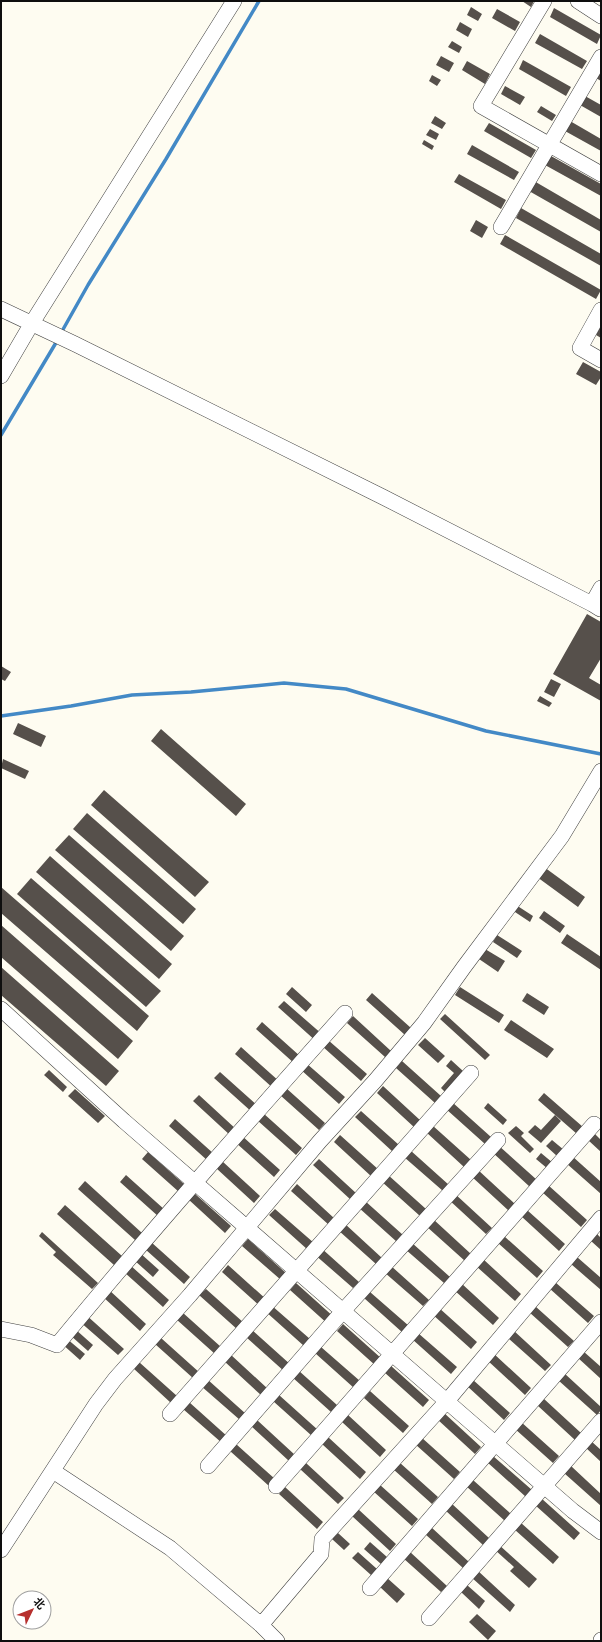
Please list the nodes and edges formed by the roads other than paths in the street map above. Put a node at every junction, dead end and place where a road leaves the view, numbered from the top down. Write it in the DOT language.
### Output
graph roads {
  1 [pos="234,1"];
  2 [pos="544,1"];
  3 [pos="578,1"];
  4 [pos="601,16"];
  5 [pos="601,57"];
  6 [pos="601,174"];
  7 [pos="501,226"];
  8 [pos="1,309"];
  9 [pos="601,310"];
  10 [pos="32,323"];
  11 [pos="601,360"];
  12 [pos="1,376"];
  13 [pos="601,588"];
  14 [pos="597,607"];
  15 [pos="600,772"];
  16 [pos="1,1009"];
  17 [pos="345,1013"];
  18 [pos="471,1073"];
  19 [pos="594,1124"];
  20 [pos="498,1140"];
  21 [pos="194,1182"];
  22 [pos="601,1218"];
  23 [pos="247,1228"];
  24 [pos="297,1271"];
  25 [pos="343,1312"];
  26 [pos="601,1322"];
  27 [pos="1,1328"];
  28 [pos="393,1355"];
  29 [pos="447,1401"];
  30 [pos="170,1414"];
  31 [pos="601,1420"];
  32 [pos="495,1443"];
  33 [pos="208,1466"];
  34 [pos="53,1470"];
  35 [pos="276,1486"];
  36 [pos="544,1486"];
  37 [pos="601,1532"];
  38 [pos="1,1550"];
  39 [pos="370,1588"];
  40 [pos="429,1618"];
  41 [pos="261,1625"];
  42 [pos="277,1641"];
  1 -- 10 [label="street"];
  2 -- 6 [label="street"];
  3 -- 4 [label="street"];
  5 -- 7 [label="street"];
  8 -- 10 [label="street"];
  9 -- 11 [label="street"];
  10 -- 12 [label="street"];
  10 -- 14 [label="street"];
  13 -- 14 [label="street"];
  15 -- 23 [label="street"];
  16 -- 21 [label="street"];
  17 -- 21 [label="street"];
  18 -- 24 [label="street"];
  19 -- 28 [label="street"];
  20 -- 25 [label="street"];
  21 -- 23 [label="street"];
  21 -- 27 [label="street"];
  22 -- 29 [label="street"];
  23 -- 24 [label="street"];
  23 -- 34 [label="street"];
  24 -- 25 [label="street"];
  24 -- 30 [label="street"];
  25 -- 28 [label="street"];
  25 -- 33 [label="street"];
  26 -- 32 [label="street"];
  28 -- 29 [label="street"];
  28 -- 35 [label="street"];
  29 -- 32 [label="street"];
  29 -- 41 [label="street"];
  31 -- 36 [label="street"];
  32 -- 36 [label="street"];
  32 -- 39 [label="street"];
  34 -- 38 [label="street"];
  34 -- 41 [label="street"];
  36 -- 37 [label="street"];
  36 -- 40 [label="street"];
  41 -- 42 [label="street"];
}
